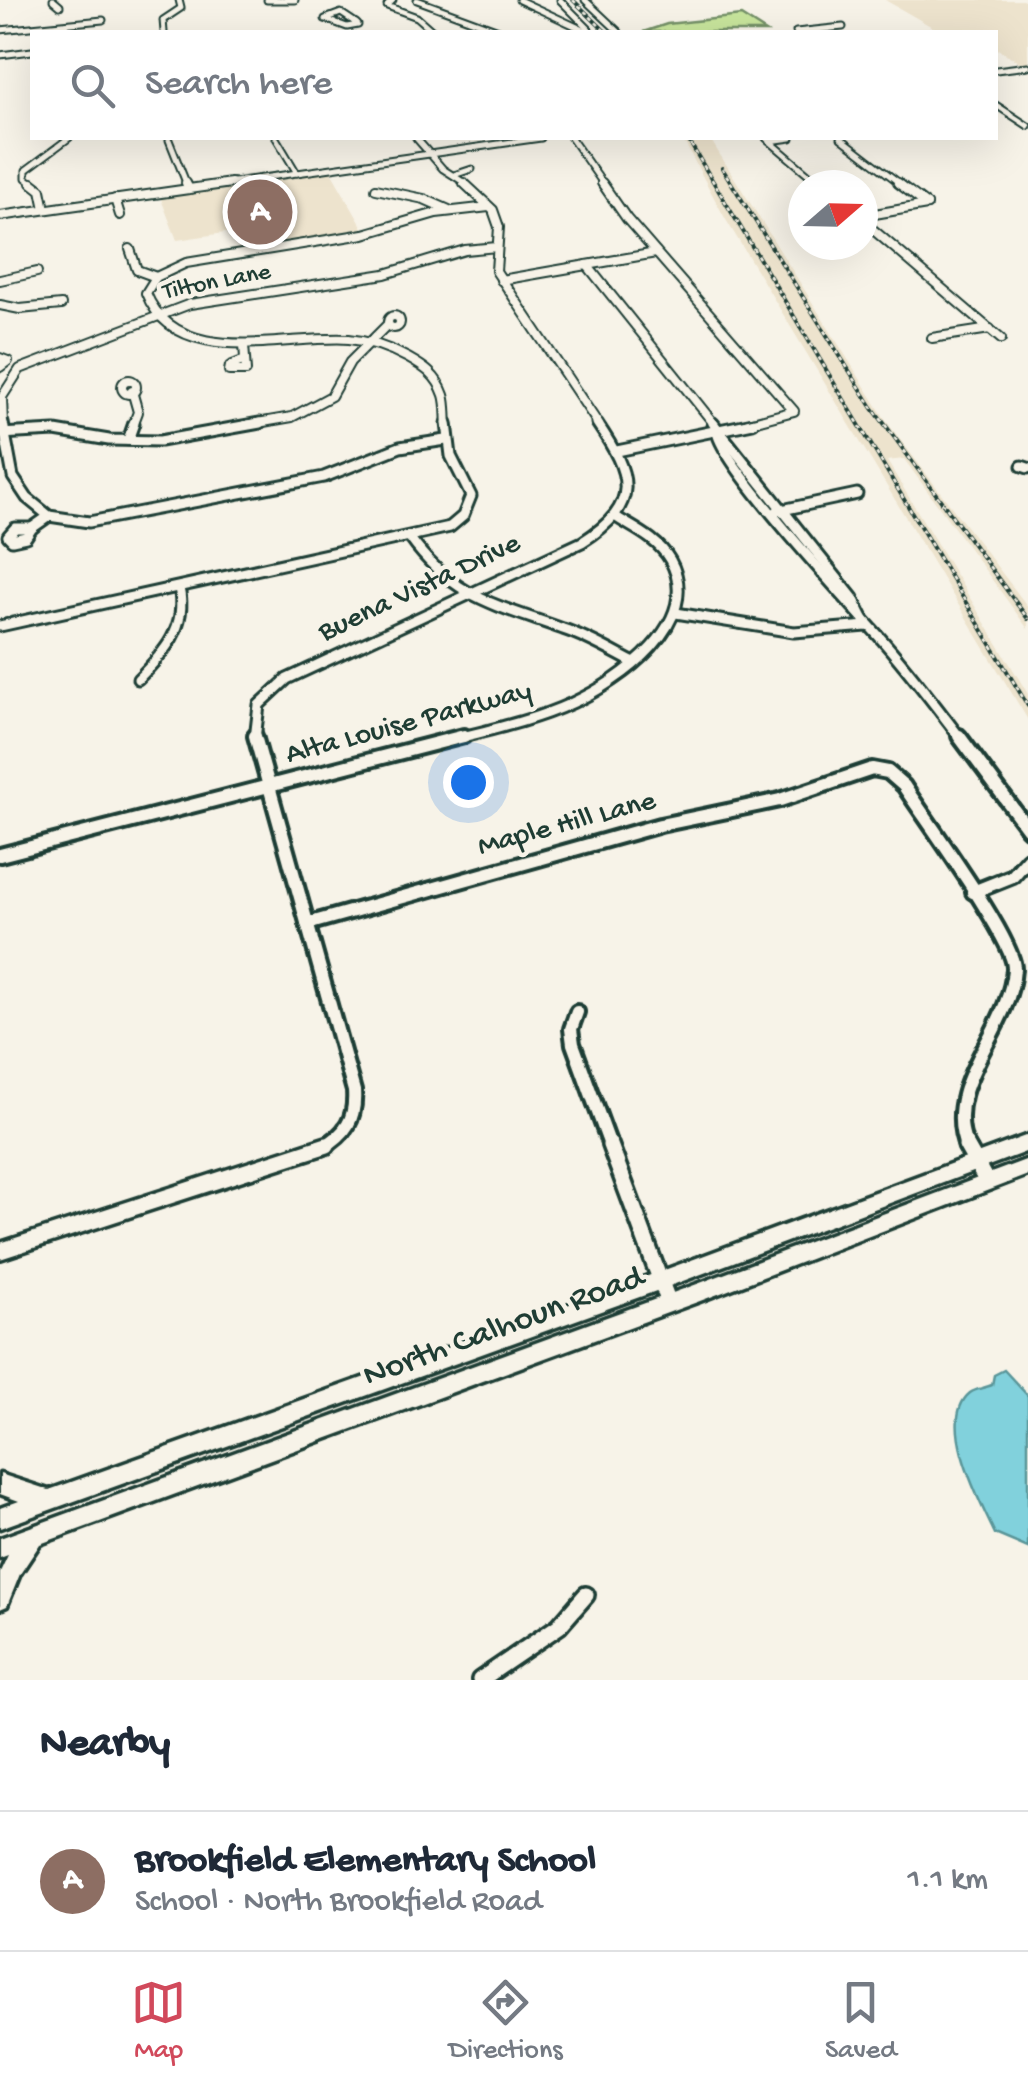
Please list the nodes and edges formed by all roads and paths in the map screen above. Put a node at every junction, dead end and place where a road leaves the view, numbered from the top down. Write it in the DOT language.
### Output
graph roads {
  1 [pos="53,0"];
  2 [pos="179,0"];
  3 [pos="267,0"];
  4 [pos="295,0"];
  5 [pos="393,0"];
  6 [pos="417,0"];
  7 [pos="519,0"];
  8 [pos="560,0"];
  9 [pos="585,0"];
  10 [pos="336,2"];
  11 [pos="60,6"];
  12 [pos="341,12"];
  13 [pos="579,18"];
  14 [pos="103,20"];
  15 [pos="565,20"];
  16 [pos="843,28"];
  17 [pos="0,30"];
  18 [pos="164,30"];
  19 [pos="432,30"];
  20 [pos="500,30"];
  21 [pos="585,30"];
  22 [pos="588,30"];
  23 [pos="617,30"];
  24 [pos="820,30"];
  25 [pos="30,51"];
  26 [pos="0,55"];
  27 [pos="1028,66"];
  28 [pos="998,70"];
  29 [pos="998,107"];
  30 [pos="1028,126"];
  31 [pos="67,140"];
  32 [pos="169,140"];
  33 [pos="277,140"];
  34 [pos="418,140"];
  35 [pos="517,140"];
  36 [pos="572,140"];
  37 [pos="769,140"];
  38 [pos="845,140"];
  39 [pos="430,154"];
  40 [pos="472,169"];
  41 [pos="804,170"];
  42 [pos="297,173"];
  43 [pos="454,175"];
  44 [pos="190,189"];
  45 [pos="376,189"];
  46 [pos="115,199"];
  47 [pos="490,207"];
  48 [pos="45,210"];
  49 [pos="448,210"];
  50 [pos="120,215"];
  51 [pos="0,216"];
  52 [pos="878,216"];
  53 [pos="878,232"];
  54 [pos="497,247"];
  55 [pos="130,249"];
  56 [pos="656,253"];
  57 [pos="587,265"];
  58 [pos="37,272"];
  59 [pos="156,277"];
  60 [pos="0,280"];
  61 [pos="501,280"];
  62 [pos="62,305"];
  63 [pos="2,308"];
  64 [pos="159,314"];
  65 [pos="387,324"];
  66 [pos="990,329"];
  67 [pos="932,338"];
  68 [pos="1001,339"];
  69 [pos="367,342"];
  70 [pos="244,344"];
  71 [pos="245,360"];
  72 [pos="1,363"];
  73 [pos="20,369"];
  74 [pos="132,391"];
  75 [pos="717,430"];
  76 [pos="1,435"];
  77 [pos="128,440"];
  78 [pos="446,440"];
  79 [pos="617,451"];
  80 [pos="857,494"];
  81 [pos="778,511"];
  82 [pos="50,516"];
  83 [pos="616,517"];
  84 [pos="32,528"];
  85 [pos="410,538"];
  86 [pos="179,588"];
  87 [pos="466,596"];
  88 [pos="676,612"];
  89 [pos="0,626"];
  90 [pos="867,626"];
  91 [pos="634,663"];
  92 [pos="138,679"];
  93 [pos="269,787"];
  94 [pos="1028,829"];
  95 [pos="0,855"];
  96 [pos="1028,859"];
  97 [pos="973,892"];
  98 [pos="308,924"];
  99 [pos="577,1012"];
  100 [pos="1028,1143"];
  101 [pos="975,1163"];
  102 [pos="1028,1167"];
  103 [pos="987,1182"];
  104 [pos="0,1251"];
  105 [pos="660,1281"];
  106 [pos="668,1303"];
  107 [pos="0,1484"];
  108 [pos="51,1501"];
  109 [pos="0,1518"];
  110 [pos="33,1536"];
  111 [pos="0,1548"];
  112 [pos="586,1596"];
  113 [pos="0,1599"];
  114 [pos="480,1680"];
  1 -- 11 [label="street"];
  2 -- 18 [label="street"];
  3 -- 4 [label="street"];
  5 -- 19 [label="street"];
  6 -- 20 [label="street"];
  7 -- 15 [label="street"];
  8 -- 13 [label="street"];
  9 -- 23 [label="street"];
  10 -- 12 [label="street"];
  12 -- 12 [label="street"];
  13 -- 15 [label="street"];
  13 -- 22 [label="street"];
  14 -- 17 [label="street"];
  15 -- 21 [label="street"];
  16 -- 24 [label="street"];
  25 -- 26 [label="street"];
  27 -- 28 [label="street"];
  29 -- 30 [label="street"];
  31 -- 48 [label="street"];
  32 -- 44 [label="street"];
  33 -- 42 [label="street"];
  34 -- 39 [label="street"];
  35 -- 39 [label="street"];
  36 -- 56 [label="street"];
  37 -- 41 [label="street"];
  38 -- 52 [label="street"];
  39 -- 42 [label="street"];
  39 -- 43 [label="street"];
  40 -- 43 [label="street"];
  42 -- 44 [label="street"];
  43 -- 47 [label="street"];
  44 -- 46 [label="street"];
  45 -- 49 [label="street"];
  46 -- 48 [label="street"];
  46 -- 50 [label="street"];
  47 -- 49 [label="street"];
  47 -- 54 [label="street"];
  48 -- 51 [label="street"];
  49 -- 59 [label="street"];
  53 -- 66 [label="street"];
  54 -- 61 [label="street"];
  54 -- 64 [label="street, Tilton Lane"];
  55 -- 59 [label="street"];
  56 -- 57 [label="street"];
  56 -- 75 [label="street"];
  57 -- 61 [label="street"];
  57 -- 75 [label="street"];
  58 -- 60 [label="street"];
  59 -- 64 [label="street"];
  61 -- 79 [label="street"];
  62 -- 63 [label="street"];
  64 -- 70 [label="street"];
  64 -- 73 [label="street, Tilton Lane"];
  65 -- 69 [label="street"];
  66 -- 67 [label="street"];
  66 -- 68 [label="street"];
  69 -- 70 [label="street"];
  69 -- 77 [label="street"];
  69 -- 78 [label="street"];
  70 -- 71 [label="street"];
  72 -- 73 [label="street"];
  73 -- 76 [label="street"];
  74 -- 77 [label="street"];
  75 -- 79 [label="street"];
  75 -- 81 [label="street"];
  76 -- 77 [label="street"];
  76 -- 82 [label="street"];
  78 -- 82 [label="street"];
  78 -- 85 [label="street"];
  79 -- 83 [label="street"];
  80 -- 81 [label="street"];
  81 -- 90 [label="street"];
  82 -- 84 [label="street"];
  83 -- 87 [label="street, Buena Vista Drive"];
  83 -- 88 [label="street"];
  85 -- 86 [label="street"];
  85 -- 87 [label="street"];
  86 -- 89 [label="street"];
  86 -- 92 [label="street"];
  87 -- 91 [label="street"];
  87 -- 93 [label="street, Buena Vista Drive"];
  88 -- 90 [label="street"];
  88 -- 91 [label="street, Alta Louise Parkway"];
  90 -- 94 [label="street"];
  91 -- 93 [label="street, Alta Louise Parkway"];
  93 -- 95 [label="street, Alta Louise Parkway"];
  93 -- 98 [label="street, Buena Vista Drive"];
  96 -- 97 [label="street"];
  97 -- 98 [label="street, Maple Hill Lane"];
  97 -- 101 [label="street, Maple Hill Lane"];
  98 -- 104 [label="street, Buena Vista Drive"];
  99 -- 105 [label="street"];
  100 -- 101 [label="main road, North Calhoun Road"];
  101 -- 103 [label="street"];
  101 -- 105 [label="main road, North Calhoun Road"];
  102 -- 103 [label="main road, North Calhoun Road"];
  103 -- 106 [label="main road, North Calhoun Road"];
  105 -- 106 [label="street"];
  105 -- 108 [label="main road, North Calhoun Road"];
  106 -- 110 [label="main road, North Calhoun Road"];
  107 -- 108 [label="main road"];
  108 -- 109 [label="main road, North Calhoun Road"];
  110 -- 111 [label="main road, North Calhoun Road"];
  110 -- 113 [label="main road"];
  112 -- 114 [label="street"];
}
